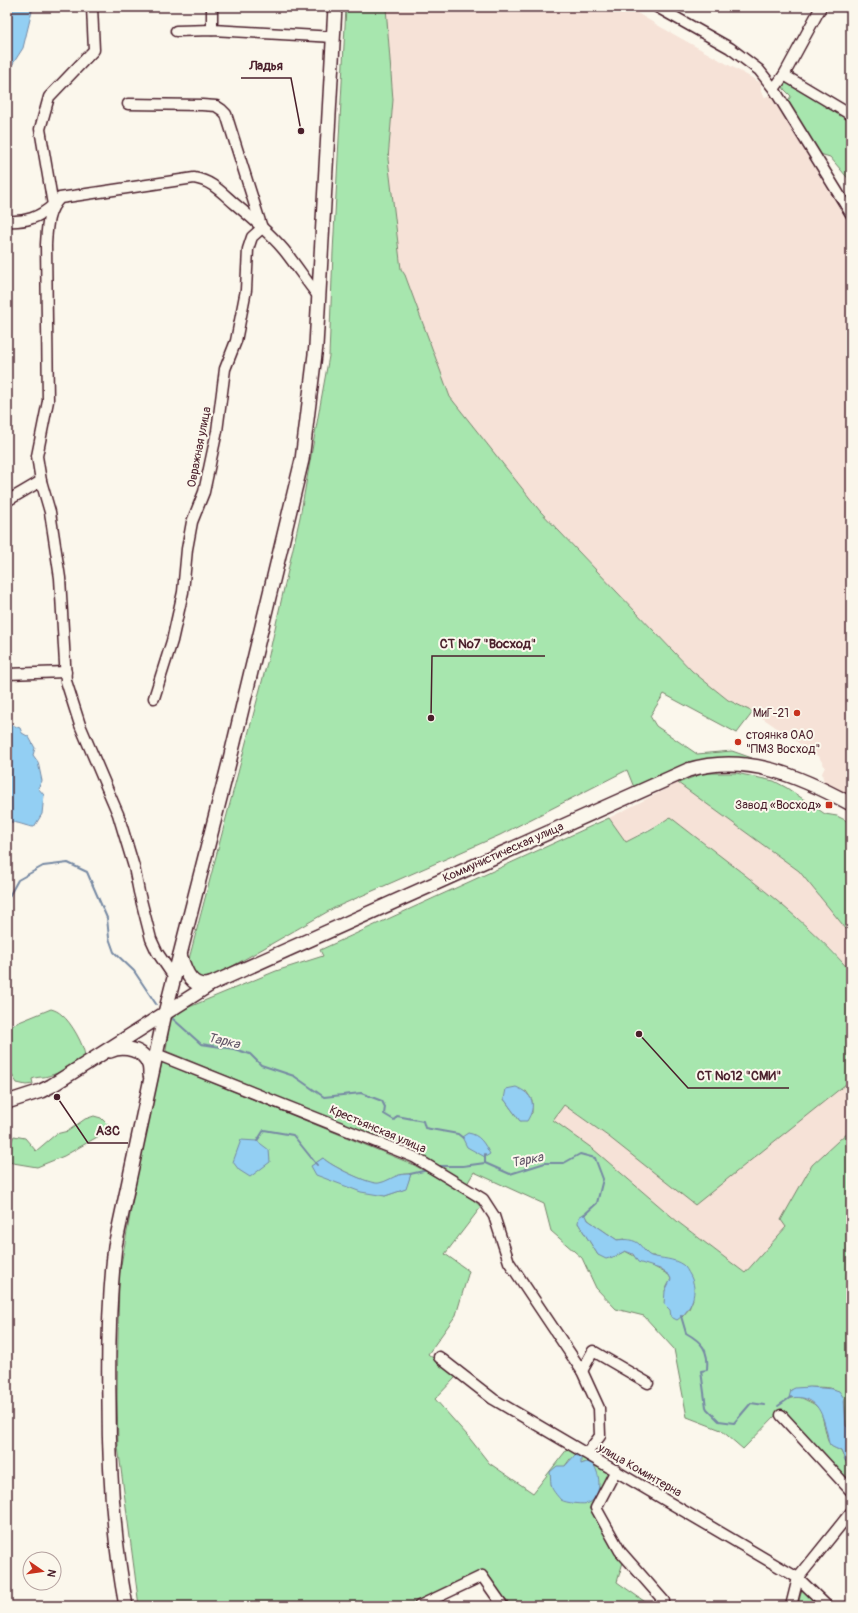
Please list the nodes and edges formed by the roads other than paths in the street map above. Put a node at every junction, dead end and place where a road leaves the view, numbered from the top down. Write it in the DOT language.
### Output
graph roads {
  1 [pos="92,7"];
  2 [pos="212,7"];
  3 [pos="336,7"];
  4 [pos="658,7"];
  5 [pos="821,7"];
  6 [pos="212,30"];
  7 [pos="176,31"];
  8 [pos="334,37"];
  9 [pos="784,75"];
  10 [pos="774,89"];
  11 [pos="128,104"];
  12 [pos="850,113"];
  13 [pos="53,205"];
  14 [pos="851,214"];
  15 [pos="7,221"];
  16 [pos="262,228"];
  17 [pos="319,298"];
  18 [pos="41,481"];
  19 [pos="7,501"];
  20 [pos="66,672"];
  21 [pos="7,674"];
  22 [pos="154,698"];
  23 [pos="851,804"];
  24 [pos="180,955"];
  25 [pos="174,977"];
  26 [pos="211,984"];
  27 [pos="165,1013"];
  28 [pos="161,1056"];
  29 [pos="97,1057"];
  30 [pos="151,1077"];
  31 [pos="7,1102"];
  32 [pos="439,1357"];
  33 [pos="582,1370"];
  34 [pos="648,1383"];
  35 [pos="781,1415"];
  36 [pos="587,1453"];
  37 [pos="616,1470"];
  38 [pos="851,1491"];
  39 [pos="851,1512"];
  40 [pos="798,1578"];
  41 [pos="664,1601"];
  42 [pos="126,1606"];
  43 [pos="419,1606"];
  44 [pos="502,1606"];
  45 [pos="791,1606"];
  46 [pos="827,1606"];
  1 -- 13 [label="street"];
  2 -- 6 [label="street"];
  3 -- 8 [label="main road"];
  4 -- 10 [label="street"];
  5 -- 9 [label="street"];
  6 -- 7 [label="street"];
  6 -- 8 [label="street"];
  8 -- 17 [label="main road"];
  9 -- 10 [label="street"];
  9 -- 12 [label="street"];
  10 -- 14 [label="street"];
  11 -- 16 [label="street"];
  13 -- 15 [label="street"];
  13 -- 16 [label="street"];
  13 -- 18 [label="street"];
  16 -- 17 [label="street"];
  16 -- 22 [label="street, Овражная улица"];
  17 -- 24 [label="main road"];
  18 -- 19 [label="street"];
  18 -- 20 [label="street"];
  20 -- 21 [label="street"];
  20 -- 25 [label="street"];
  23 -- 26 [label="main road, Коммунистическая улица"];
  24 -- 25 [label="main road"];
  24 -- 26 [label="main road"];
  25 -- 27 [label="main road"];
  26 -- 27 [label="main road, Коммунистическая улица"];
  27 -- 28 [label="main road"];
  27 -- 29 [label="main road, Коммунистическая улица"];
  28 -- 30 [label="main road"];
  28 -- 33 [label="street, Крестьянская улица"];
  29 -- 30 [label="main road"];
  29 -- 31 [label="main road"];
  30 -- 42 [label="main road"];
  32 -- 36 [label="street, улица Коминтерна"];
  33 -- 34 [label="street"];
  33 -- 36 [label="street, Крестьянская улица"];
  35 -- 38 [label="street"];
  36 -- 37 [label="street, улица Коминтерна"];
  37 -- 40 [label="street, улица Коминтерна"];
  37 -- 41 [label="street"];
  39 -- 40 [label="street"];
  40 -- 45 [label="street"];
  40 -- 46 [label="street, улица Коминтерна"];
  43 -- 44 [label="street"];
}
